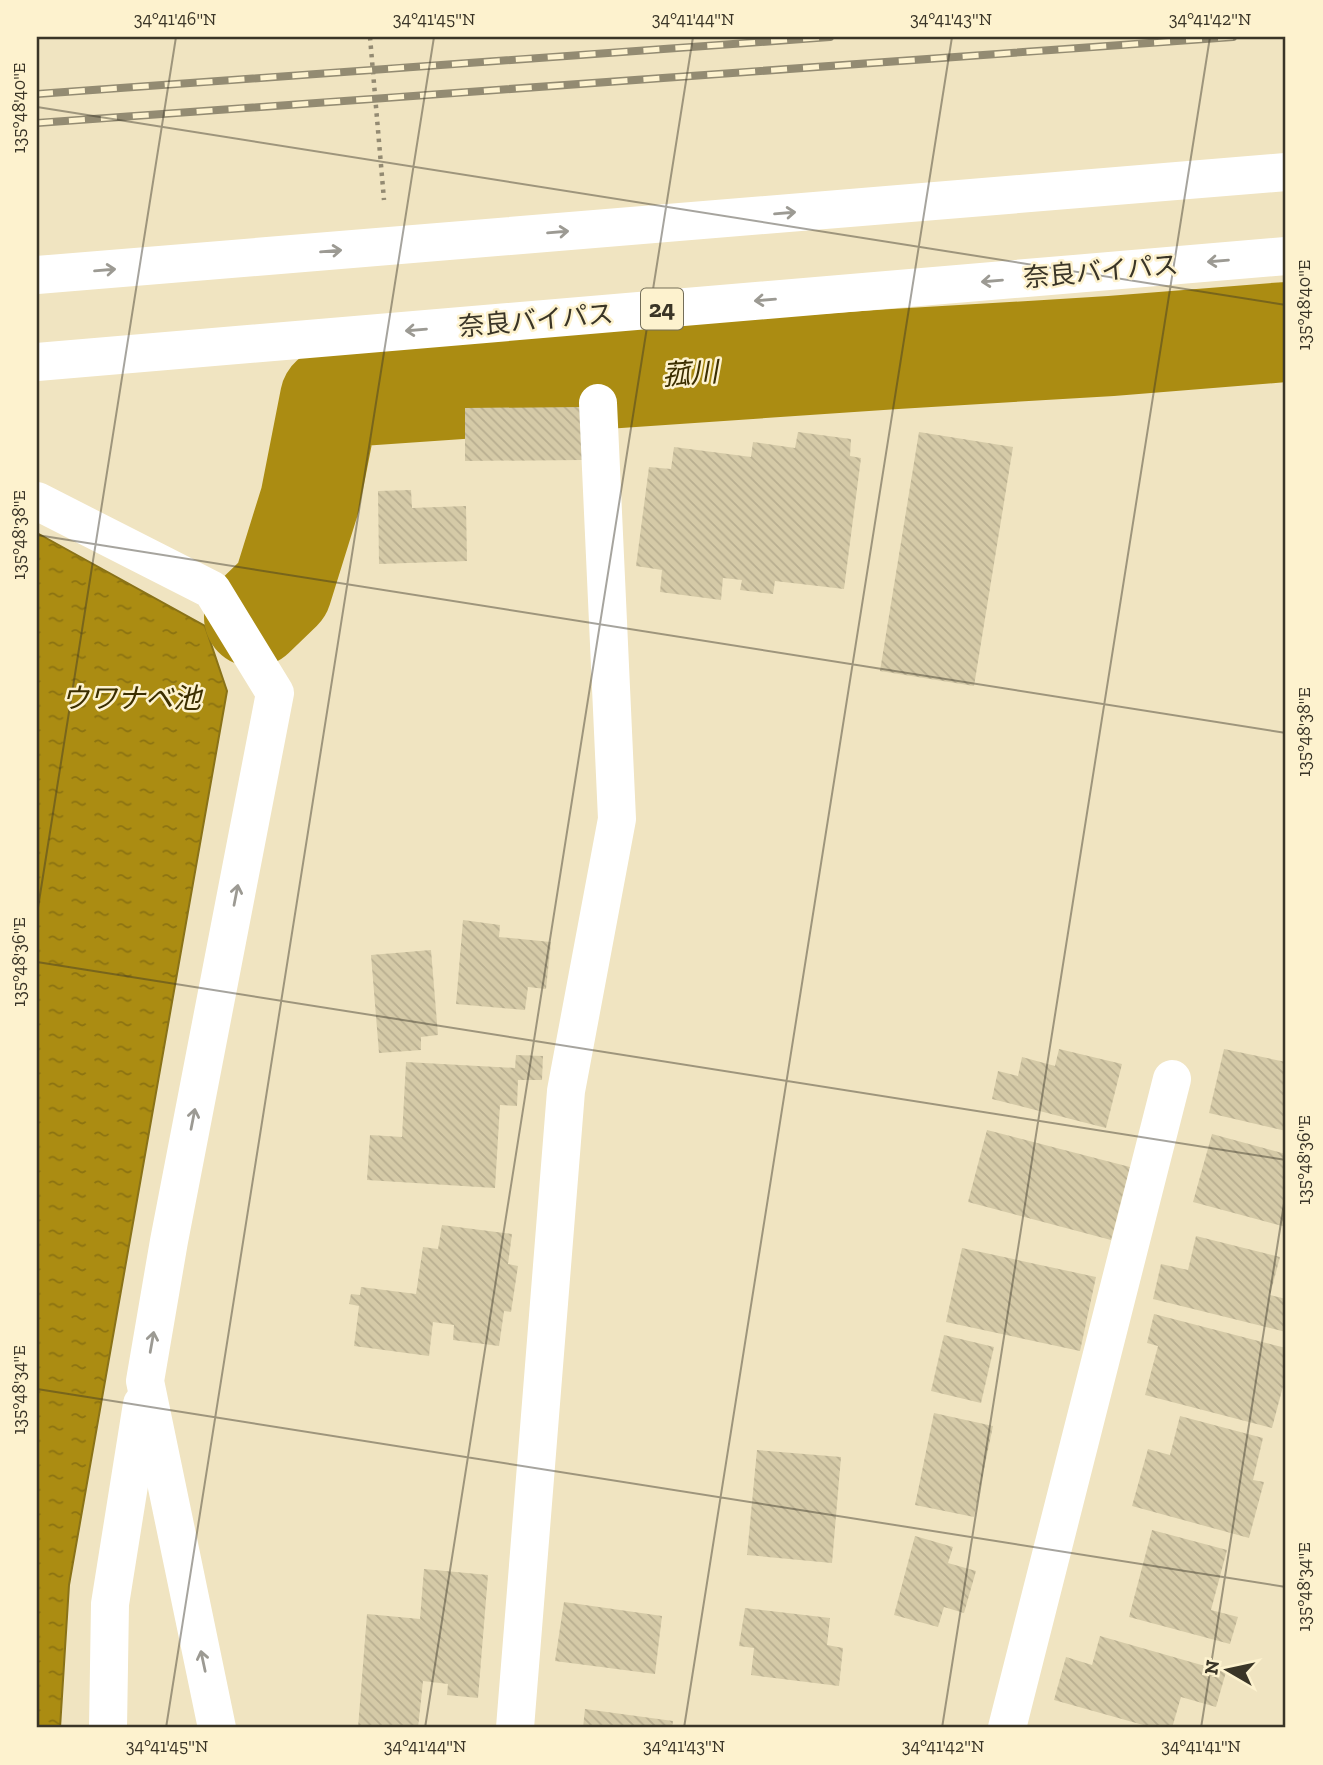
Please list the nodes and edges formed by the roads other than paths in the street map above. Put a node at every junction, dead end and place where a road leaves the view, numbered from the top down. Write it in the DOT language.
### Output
graph roads {
  1 [pos="1286,172"];
  2 [pos="1286,256"];
  3 [pos="37,275"];
  4 [pos="37,362"];
  5 [pos="598,402"];
  6 [pos="37,501"];
  7 [pos="1172,1079"];
  8 [pos="145,1381"];
  9 [pos="108,1728"];
  10 [pos="217,1728"];
  11 [pos="515,1728"];
  12 [pos="1007,1728"];
  3 -- 1 [label="main road, one-way"];
  2 -- 4 [label="main road, 奈良バイパス / 24, one-way"];
  5 -- 11 [label="main road"];
  8 -- 6 [label="main road, one-way"];
  7 -- 12 [label="main road"];
  8 -- 9 [label="main road"];
  10 -- 8 [label="main road, one-way"];
}
